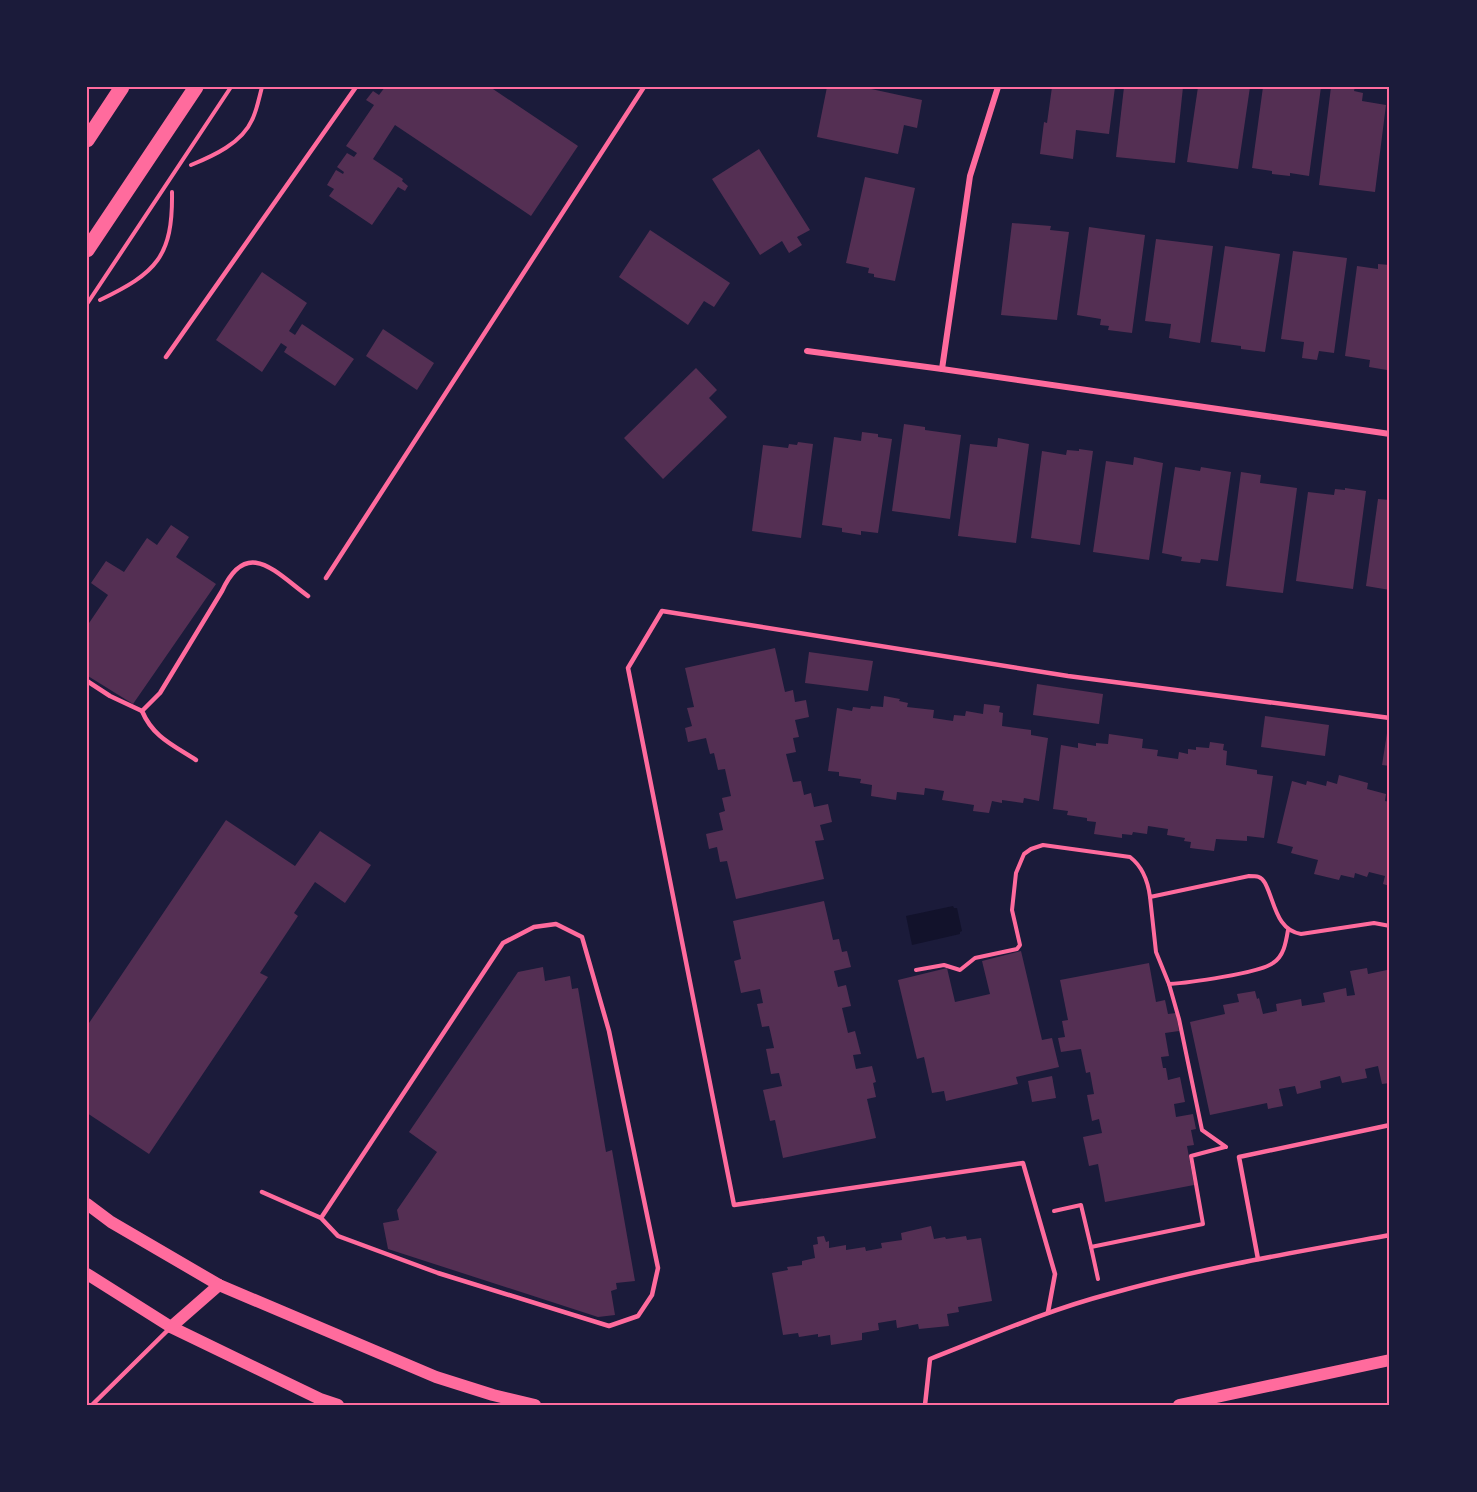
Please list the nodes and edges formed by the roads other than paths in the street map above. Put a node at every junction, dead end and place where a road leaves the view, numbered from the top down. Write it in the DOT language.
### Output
graph roads {
  1 [pos="122,87"];
  2 [pos="196,87"];
  3 [pos="356,87"];
  4 [pos="634,87"];
  5 [pos="998,87"];
  6 [pos="643,89"];
  7 [pos="87,140"];
  8 [pos="87,250"];
  9 [pos="807,351"];
  10 [pos="165,357"];
  11 [pos="942,369"];
  12 [pos="1390,434"];
  13 [pos="326,578"];
  14 [pos="308,596"];
  15 [pos="87,681"];
  16 [pos="142,711"];
  17 [pos="1390,718"];
  18 [pos="196,760"];
  19 [pos="1390,1125"];
  20 [pos="262,1192"];
  21 [pos="87,1204"];
  22 [pos="321,1218"];
  23 [pos="1390,1235"];
  24 [pos="1258,1259"];
  25 [pos="87,1274"];
  26 [pos="219,1285"];
  27 [pos="1048,1312"];
  28 [pos="171,1327"];
  29 [pos="1390,1360"];
  30 [pos="92,1405"];
  31 [pos="338,1405"];
  32 [pos="535,1405"];
  33 [pos="926,1405"];
  34 [pos="1179,1405"];
  1 -- 7 [label="main road"];
  2 -- 8 [label="main road"];
  3 -- 10 [label="lane"];
  4 -- 6 [label="lane"];
  5 -- 11 [label="street"];
  6 -- 13 [label="lane"];
  9 -- 11 [label="street"];
  11 -- 12 [label="street"];
  14 -- 16 [label="lane"];
  15 -- 16 [label="lane"];
  16 -- 18 [label="lane"];
  17 -- 27 [label="lane"];
  19 -- 24 [label="lane"];
  20 -- 22 [label="lane"];
  21 -- 26 [label="main road"];
  22 -- 22 [label="lane"];
  23 -- 24 [label="lane"];
  24 -- 27 [label="lane"];
  25 -- 28 [label="main road"];
  26 -- 28 [label="main road"];
  26 -- 32 [label="main road"];
  27 -- 33 [label="lane"];
  28 -- 30 [label="lane"];
  28 -- 31 [label="main road"];
  29 -- 34 [label="main road"];
}
